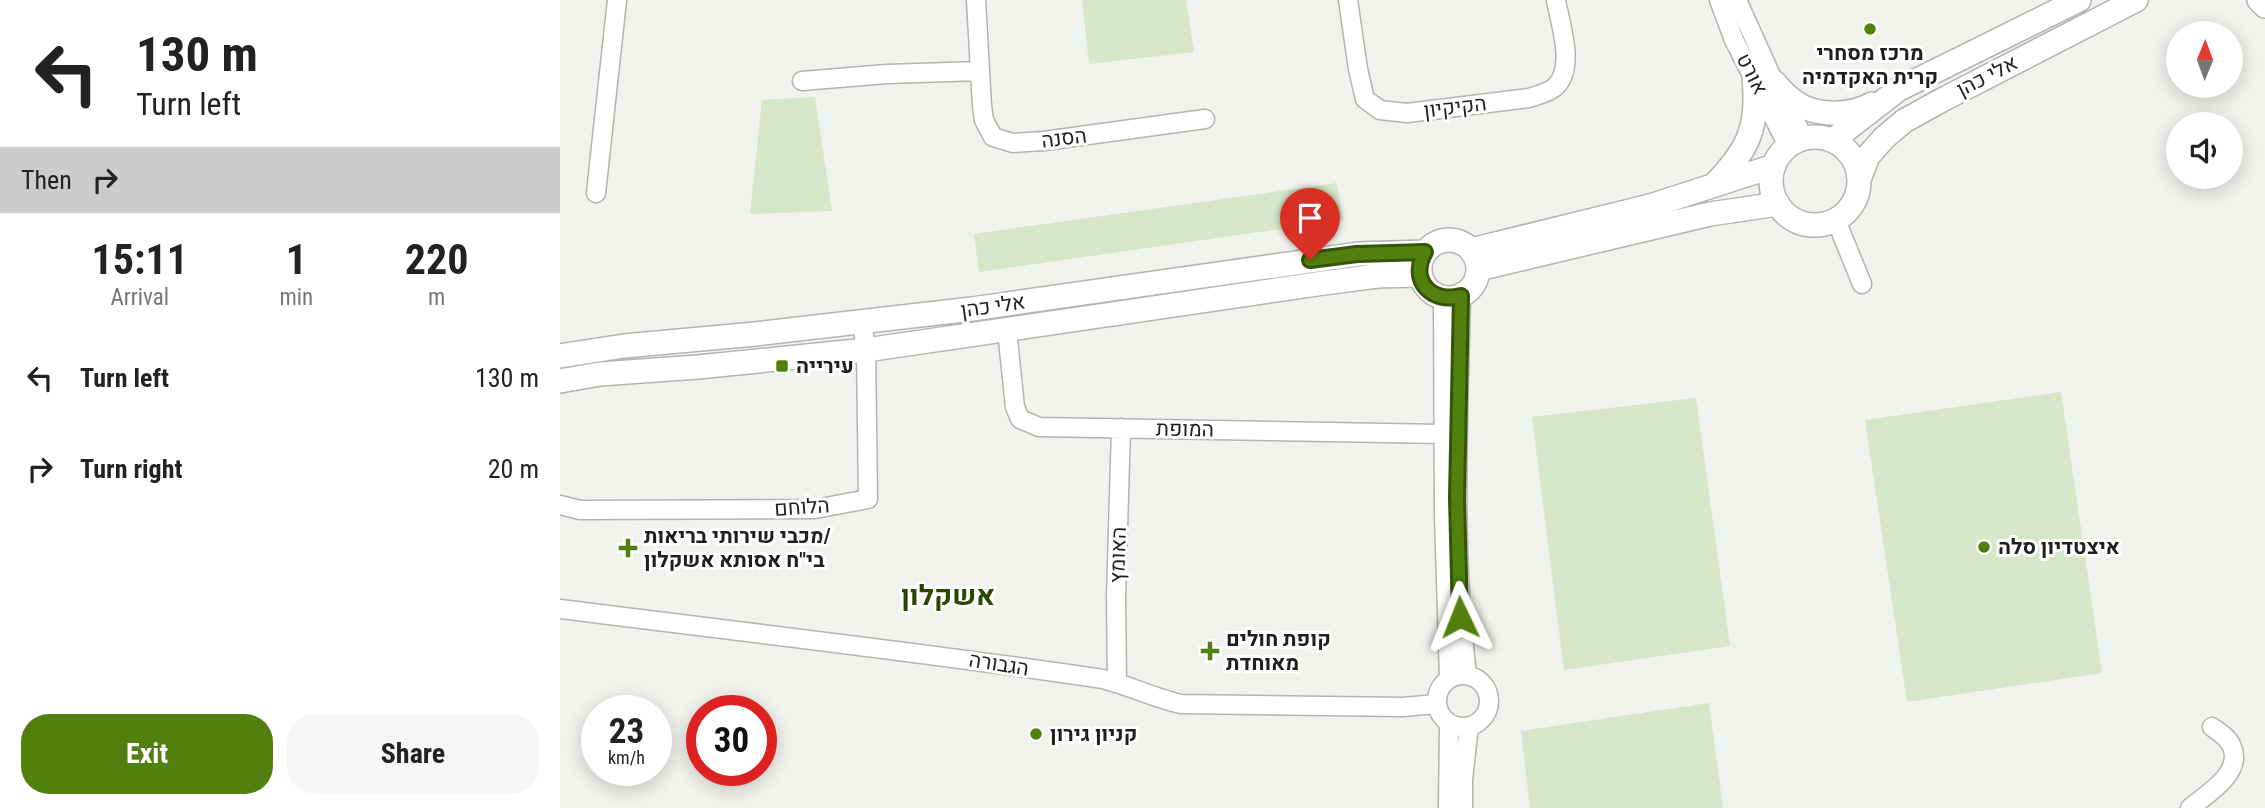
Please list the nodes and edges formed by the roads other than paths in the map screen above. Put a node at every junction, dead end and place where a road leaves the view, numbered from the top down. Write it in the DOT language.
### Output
graph roads {
  1 [pos="617,0"];
  2 [pos="976,0"];
  3 [pos="1348,0"];
  4 [pos="1556,0"];
  5 [pos="1719,0"];
  6 [pos="1737,0"];
  7 [pos="2079,0"];
  8 [pos="2136,0"];
  9 [pos="2259,0"];
  10 [pos="2265,6"];
  11 [pos="980,71"];
  12 [pos="1764,80"];
  13 [pos="802,81"];
  14 [pos="1899,89"];
  15 [pos="1205,118"];
  16 [pos="1833,140"];
  17 [pos="1796,142"];
  18 [pos="1774,166"];
  19 [pos="1860,177"];
  20 [pos="1712,187"];
  21 [pos="596,193"];
  22 [pos="1778,204"];
  23 [pos="1836,220"];
  24 [pos="1425,252"];
  25 [pos="1475,260"];
  26 [pos="1420,275"];
  27 [pos="1861,284"];
  28 [pos="1452,297"];
  29 [pos="862,322"];
  30 [pos="1007,330"];
  31 [pos="866,350"];
  32 [pos="560,356"];
  33 [pos="560,381"];
  34 [pos="1121,428"];
  35 [pos="1443,434"];
  36 [pos="560,505"];
  37 [pos="560,609"];
  38 [pos="1467,676"];
  39 [pos="1449,679"];
  40 [pos="1117,682"];
  41 [pos="1437,704"];
  42 [pos="1449,723"];
  43 [pos="1469,726"];
  44 [pos="2212,727"];
  45 [pos="1448,808"];
  46 [pos="1463,808"];
  47 [pos="2190,808"];
  1 -- 21 [label="street"];
  2 -- 11 [label="street, הסנה"];
  3 -- 4 [label="street, הקיקיון"];
  5 -- 12 [label="street, אורט"];
  6 -- 12 [label="street, אורט"];
  7 -- 14 [label="street, אלי כהן"];
  8 -- 19 [label="street, אלי כהן"];
  9 -- 10 [label="street"];
  11 -- 13 [label="street"];
  11 -- 15 [label="street, הסנה"];
  12 -- 14 [label="street"];
  12 -- 17 [label="street, אורט"];
  12 -- 20 [label="street"];
  14 -- 16 [label="street, אלי כהן"];
  16 -- 17 [label="street"];
  16 -- 19 [label="street"];
  17 -- 18 [label="street"];
  18 -- 20 [label="street"];
  18 -- 22 [label="street"];
  19 -- 23 [label="street"];
  20 -- 25 [label="street"];
  22 -- 23 [label="street"];
  22 -- 25 [label="street"];
  23 -- 27 [label="street"];
  24 -- 25 [label="street"];
  24 -- 26 [label="street"];
  24 -- 29 [label="street, אלי כהן"];
  25 -- 28 [label="street"];
  26 -- 28 [label="street"];
  26 -- 30 [label="street, אלי כהן"];
  28 -- 35 [label="street"];
  28 -- 38 [label="street"];
  29 -- 31 [label="street, הלוחם"];
  29 -- 32 [label="street, אלי כהן"];
  30 -- 31 [label="street, אלי כהן"];
  30 -- 34 [label="street, המופת"];
  31 -- 33 [label="street, אלי כהן"];
  31 -- 36 [label="street, הלוחם"];
  34 -- 35 [label="street, המופת"];
  34 -- 40 [label="street, האומץ"];
  35 -- 39 [label="street"];
  37 -- 40 [label="street, הגבורה"];
  38 -- 39 [label="street"];
  38 -- 43 [label="street"];
  39 -- 41 [label="street"];
  40 -- 41 [label="street, הגבורה"];
  41 -- 42 [label="street"];
  42 -- 43 [label="street"];
  42 -- 45 [label="street"];
  43 -- 46 [label="street"];
  44 -- 47 [label="street"];
}
